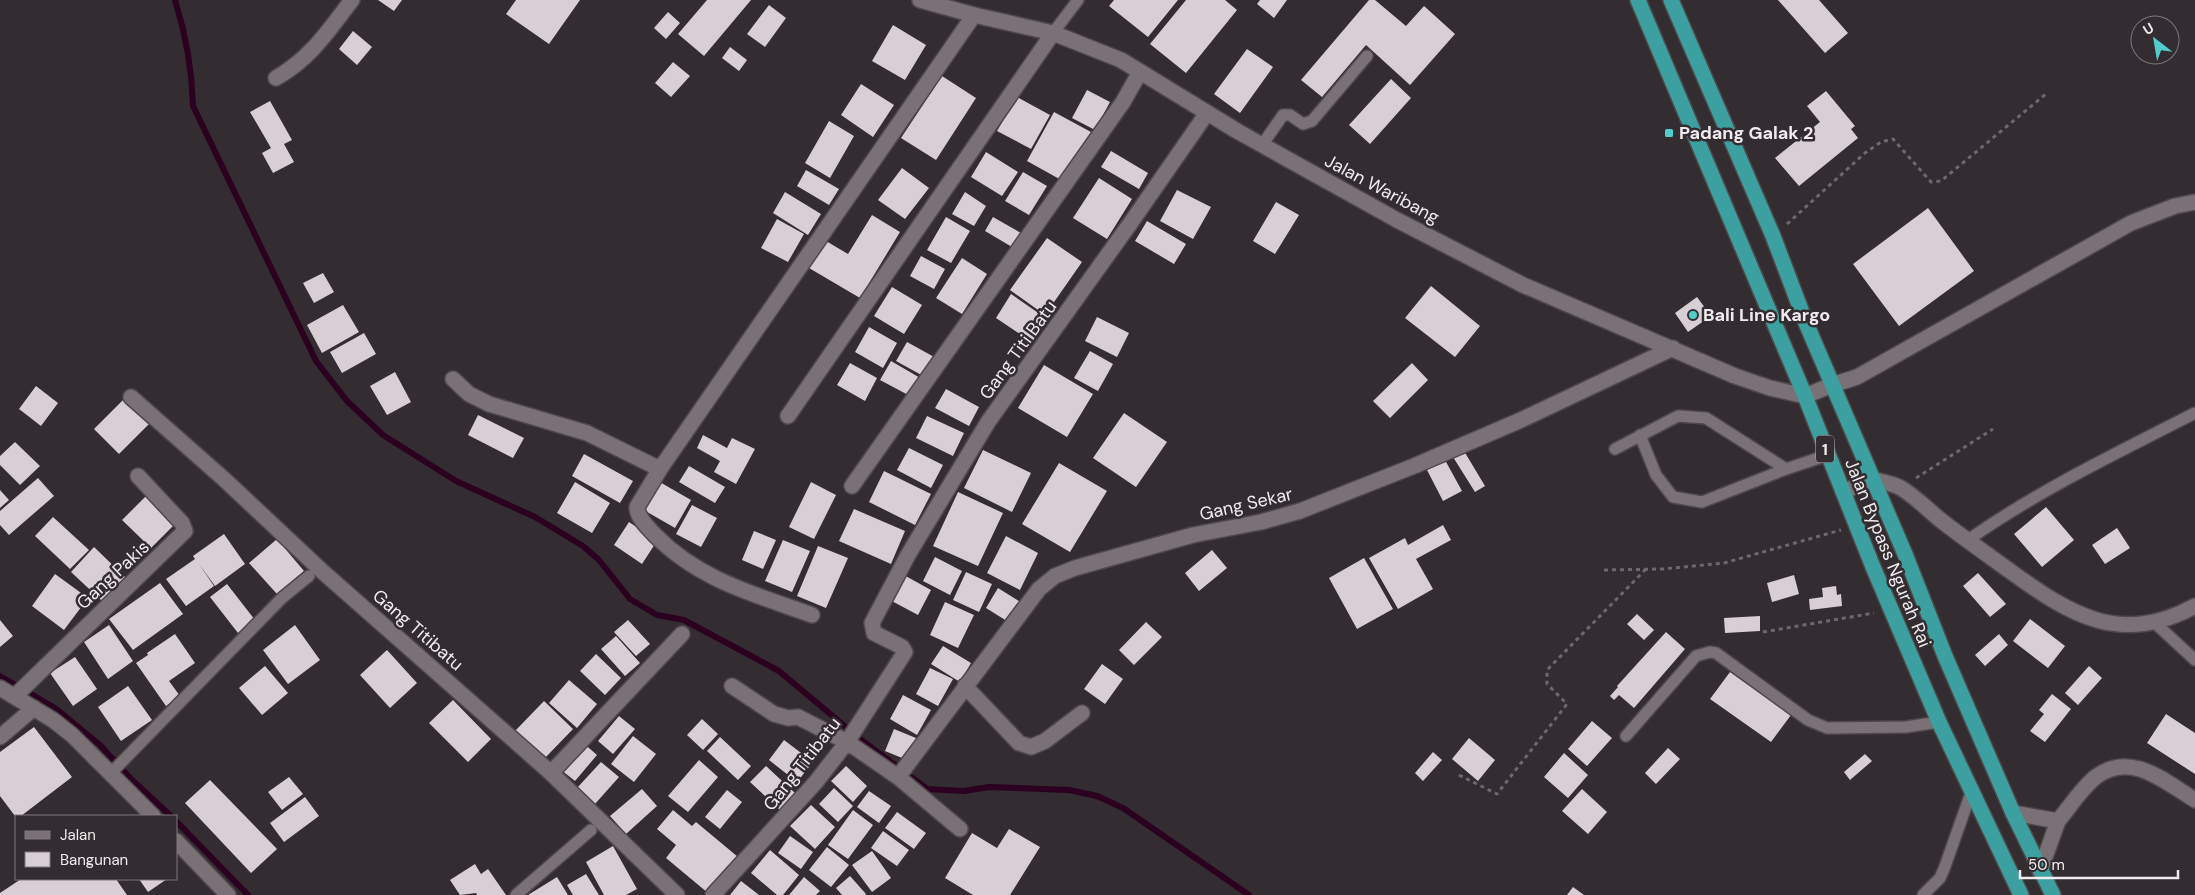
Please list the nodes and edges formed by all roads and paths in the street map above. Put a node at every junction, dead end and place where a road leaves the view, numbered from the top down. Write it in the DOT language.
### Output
graph roads {
  1 [pos="352,0"];
  2 [pos="920,0"];
  3 [pos="1078,0"];
  4 [pos="1638,0"];
  5 [pos="1671,0"];
  6 [pos="974,15"];
  7 [pos="1053,33"];
  8 [pos="1367,56"];
  9 [pos="1140,72"];
  10 [pos="276,78"];
  11 [pos="2047,94"];
  12 [pos="1206,113"];
  13 [pos="1262,145"];
  14 [pos="2195,202"];
  15 [pos="1773,236"];
  16 [pos="1673,348"];
  17 [pos="453,380"];
  18 [pos="1832,386"];
  19 [pos="1805,396"];
  20 [pos="131,397"];
  21 [pos="2195,414"];
  22 [pos="788,416"];
  23 [pos="1993,429"];
  24 [pos="1640,435"];
  25 [pos="1616,449"];
  26 [pos="1828,456"];
  27 [pos="660,469"];
  28 [pos="1786,469"];
  29 [pos="138,476"];
  30 [pos="1872,479"];
  31 [pos="852,486"];
  32 [pos="1900,488"];
  33 [pos="1843,492"];
  34 [pos="1856,526"];
  35 [pos="1968,540"];
  36 [pos="1646,569"];
  37 [pos="1604,570"];
  38 [pos="309,576"];
  39 [pos="2195,606"];
  40 [pos="1891,610"];
  41 [pos="812,615"];
  42 [pos="2155,623"];
  43 [pos="1763,632"];
  44 [pos="682,634"];
  45 [pos="902,647"];
  46 [pos="2195,660"];
  47 [pos="732,686"];
  48 [pos="966,686"];
  49 [pos="0,688"];
  50 [pos="19,691"];
  51 [pos="34,708"];
  52 [pos="1082,713"];
  53 [pos="1939,722"];
  54 [pos="851,735"];
  55 [pos="1626,736"];
  56 [pos="0,737"];
  57 [pos="116,768"];
  58 [pos="901,772"];
  59 [pos="551,773"];
  60 [pos="1459,776"];
  61 [pos="1972,790"];
  62 [pos="2195,800"];
  63 [pos="2013,813"];
  64 [pos="152,815"];
  65 [pos="2058,821"];
  66 [pos="960,829"];
  67 [pos="591,830"];
  68 [pos="178,843"];
  69 [pos="2040,871"];
  70 [pos="228,895"];
  71 [pos="516,895"];
  72 [pos="677,895"];
  73 [pos="713,895"];
  74 [pos="1923,895"];
  75 [pos="2020,895"];
  76 [pos="2053,895"];
  1 -- 10 [label="street"];
  2 -- 6 [label="street, Jalan Waribang"];
  3 -- 7 [label="lane"];
  4 -- 19 [label="highway, Jalan Bypass Ngurah Rai / 1"];
  5 -- 15 [label="highway, Jalan Bypass Ngurah Rai / 1"];
  6 -- 7 [label="street, Jalan Waribang"];
  6 -- 27 [label="street"];
  7 -- 9 [label="street, Jalan Waribang"];
  7 -- 22 [label="street"];
  8 -- 13 [label="lane"];
  9 -- 12 [label="street, Jalan Waribang"];
  9 -- 31 [label="street"];
  11 -- 15 [label="path"];
  12 -- 13 [label="street, Jalan Waribang"];
  12 -- 45 [label="street, Gang Titi Batu"];
  13 -- 16 [label="street, Jalan Waribang"];
  14 -- 18 [label="street"];
  15 -- 18 [label="highway, Jalan Bypass Ngurah Rai / 1"];
  16 -- 19 [label="street, Jalan Waribang"];
  16 -- 48 [label="street, Gang Sekar"];
  17 -- 27 [label="street"];
  18 -- 19 [label="street"];
  18 -- 30 [label="highway, Jalan Bypass Ngurah Rai / 1"];
  19 -- 26 [label="highway, Jalan Bypass Ngurah Rai / 1"];
  20 -- 59 [label="street, Gang Titibatu"];
  21 -- 35 [label="lane"];
  23 -- 32 [label="path"];
  24 -- 25 [label="lane"];
  24 -- 28 [label="lane"];
  24 -- 28 [label="lane"];
  26 -- 28 [label="lane"];
  26 -- 33 [label="highway, Jalan Bypass Ngurah Rai / 1"];
  27 -- 41 [label="street"];
  29 -- 50 [label="street, Gang Pakis"];
  30 -- 32 [label="street"];
  30 -- 33 [label="street"];
  30 -- 63 [label="highway, Jalan Bypass Ngurah Rai / 1"];
  32 -- 35 [label="street"];
  33 -- 34 [label="highway, Jalan Bypass Ngurah Rai / 1"];
  34 -- 36 [label="path"];
  34 -- 40 [label="highway, Jalan Bypass Ngurah Rai / 1"];
  35 -- 42 [label="street"];
  36 -- 37 [label="path"];
  36 -- 60 [label="path"];
  38 -- 57 [label="lane"];
  39 -- 42 [label="street"];
  40 -- 43 [label="path"];
  40 -- 53 [label="highway, Jalan Bypass Ngurah Rai / 1"];
  42 -- 46 [label="lane"];
  44 -- 59 [label="street"];
  45 -- 54 [label="street, Gang Titibatu"];
  47 -- 54 [label="street"];
  48 -- 52 [label="street"];
  48 -- 58 [label="street, Gang Sekar"];
  49 -- 50 [label="street"];
  50 -- 51 [label="street"];
  51 -- 56 [label="street"];
  51 -- 57 [label="street"];
  53 -- 55 [label="lane"];
  53 -- 61 [label="highway, Jalan Bypass Ngurah Rai / 1"];
  54 -- 58 [label="street"];
  54 -- 73 [label="street, Gang Titibatu"];
  57 -- 64 [label="street"];
  58 -- 66 [label="street"];
  59 -- 72 [label="street, Gang Titibatu"];
  61 -- 74 [label="lane"];
  61 -- 75 [label="highway, Jalan Bypass Ngurah Rai / 1"];
  62 -- 65 [label="street"];
  63 -- 65 [label="street"];
  63 -- 69 [label="highway, Jalan Bypass Ngurah Rai / 1"];
  65 -- 69 [label="street"];
  67 -- 71 [label="lane"];
  68 -- 70 [label="street"];
  69 -- 76 [label="highway, Jalan Bypass Ngurah Rai / 1"];
}
